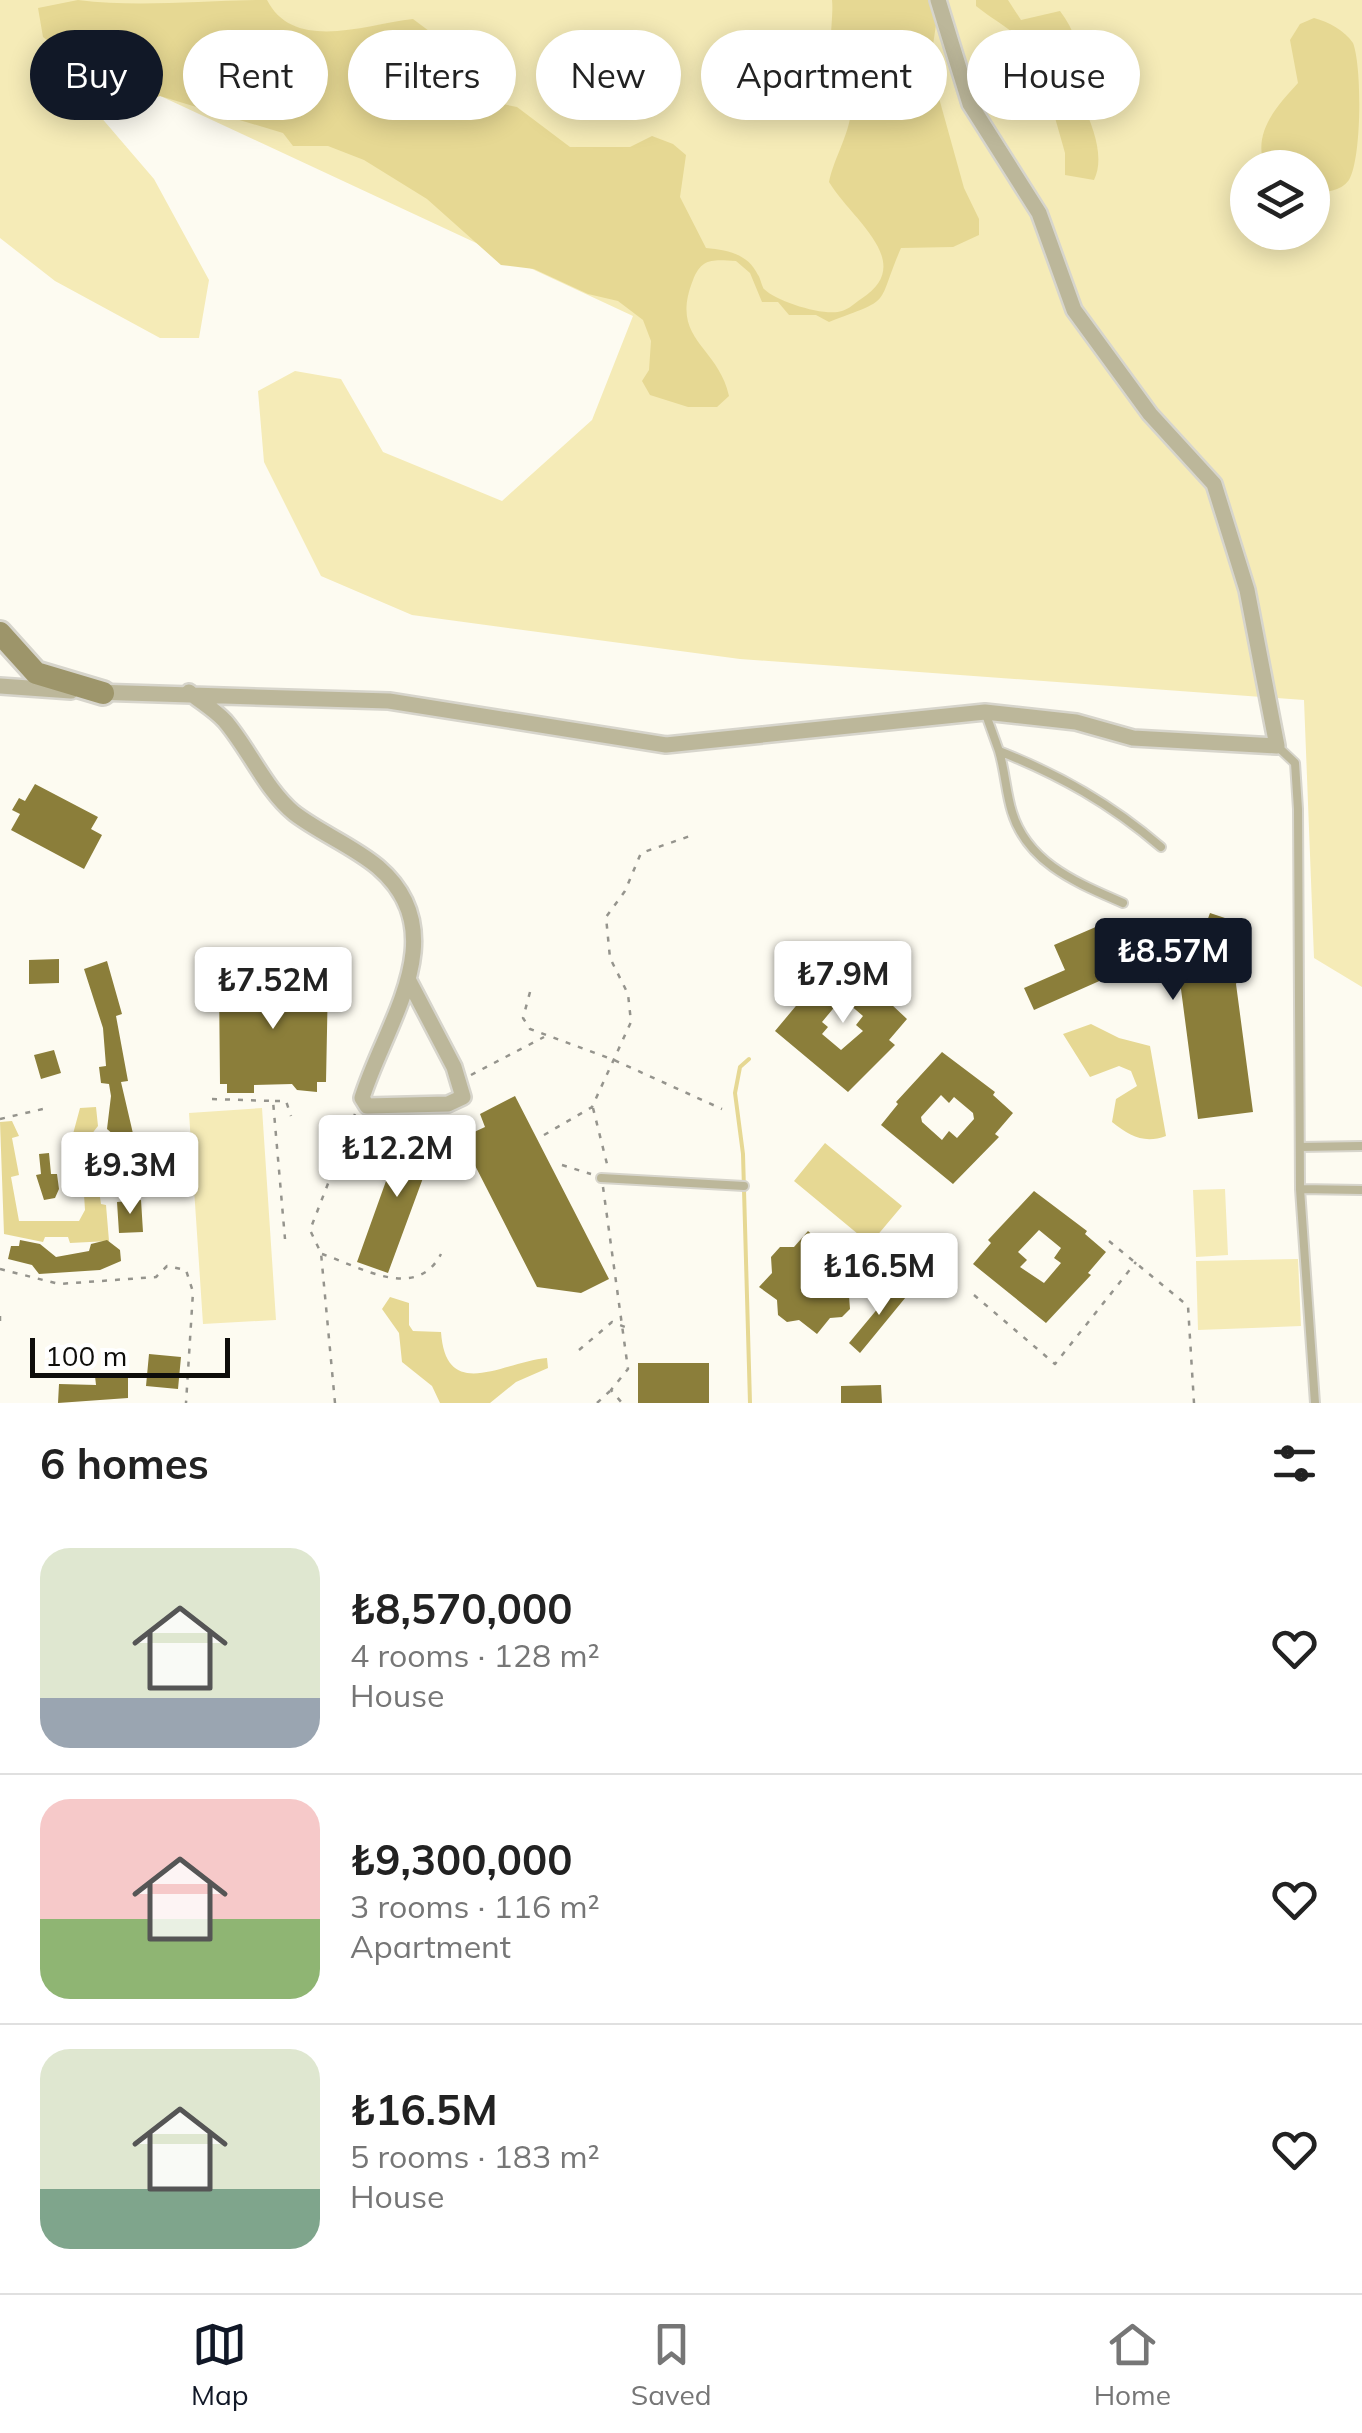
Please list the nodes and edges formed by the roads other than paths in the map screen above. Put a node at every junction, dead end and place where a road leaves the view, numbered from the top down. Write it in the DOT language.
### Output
graph roads {
  1 [pos="938,0"];
  2 [pos="0,633"];
  3 [pos="0,686"];
  4 [pos="189,692"];
  5 [pos="104,693"];
  6 [pos="985,712"];
  7 [pos="1276,746"];
  8 [pos="999,751"];
  9 [pos="1161,848"];
  10 [pos="1123,903"];
  11 [pos="409,980"];
  12 [pos="1362,1146"];
  13 [pos="1300,1147"];
  14 [pos="601,1178"];
  15 [pos="744,1186"];
  16 [pos="1300,1189"];
  17 [pos="1362,1190"];
  18 [pos="1315,1403"];
  1 -- 7 [label="street"];
  2 -- 5 [label="street"];
  3 -- 5 [label="street"];
  4 -- 5 [label="street"];
  4 -- 6 [label="street"];
  4 -- 11 [label="street"];
  6 -- 7 [label="street"];
  6 -- 8 [label="lane"];
  7 -- 13 [label="lane"];
  8 -- 9 [label="lane"];
  8 -- 10 [label="lane"];
  11 -- 11 [label="street"];
  12 -- 13 [label="lane"];
  13 -- 16 [label="lane"];
  14 -- 15 [label="lane"];
  16 -- 17 [label="lane"];
  16 -- 18 [label="lane"];
}
